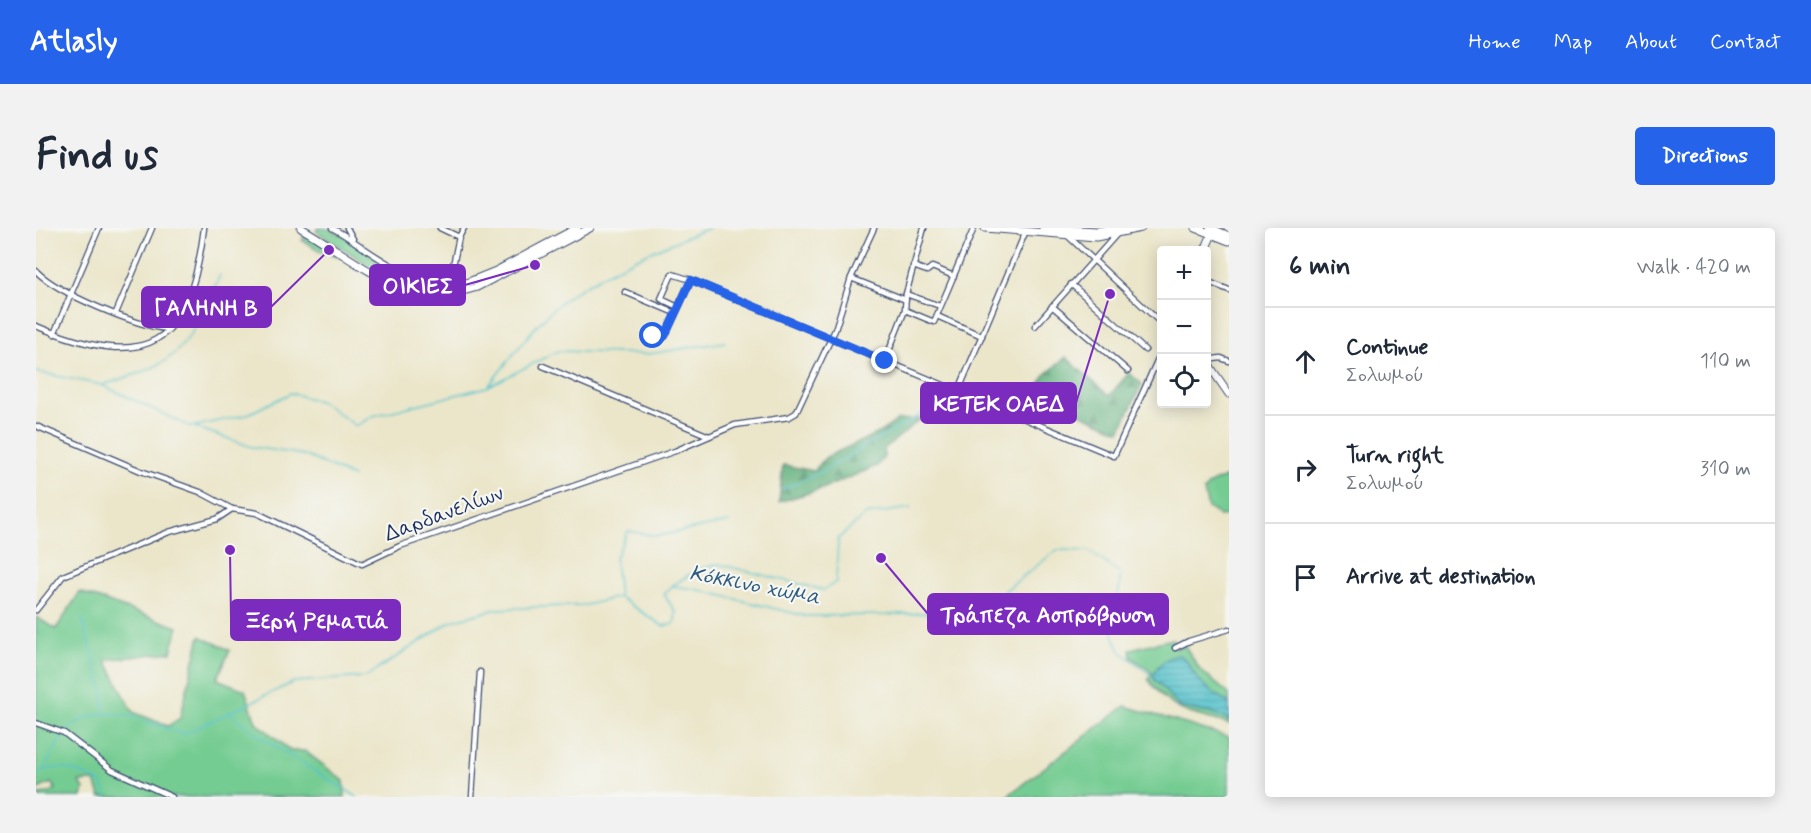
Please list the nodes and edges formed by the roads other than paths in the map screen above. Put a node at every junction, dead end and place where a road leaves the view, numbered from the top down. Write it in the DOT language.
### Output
graph roads {
  1 [pos="99,228"];
  2 [pos="152,228"];
  3 [pos="204,228"];
  4 [pos="301,228"];
  5 [pos="332,228"];
  6 [pos="347,228"];
  7 [pos="440,228"];
  8 [pos="464,228"];
  9 [pos="576,228"];
  10 [pos="590,228"];
  11 [pos="874,228"];
  12 [pos="924,228"];
  13 [pos="974,228"];
  14 [pos="985,228"];
  15 [pos="1043,228"];
  16 [pos="1052,228"];
  17 [pos="1141,228"];
  18 [pos="1196,228"];
  19 [pos="312,230"];
  20 [pos="1098,230"];
  21 [pos="1117,231"];
  22 [pos="1211,231"];
  23 [pos="1025,233"];
  24 [pos="1068,236"];
  25 [pos="1229,236"];
  26 [pos="459,237"];
  27 [pos="354,239"];
  28 [pos="1229,241"];
  29 [pos="1206,246"];
  30 [pos="1094,262"];
  31 [pos="913,266"];
  32 [pos="36,271"];
  33 [pos="954,276"];
  34 [pos="851,278"];
  35 [pos="691,280"];
  36 [pos="1211,283"];
  37 [pos="1071,284"];
  38 [pos="1229,290"];
  39 [pos="444,292"];
  40 [pos="625,292"];
  41 [pos="72,294"];
  42 [pos="906,297"];
  43 [pos="940,306"];
  44 [pos="1052,306"];
  45 [pos="677,310"];
  46 [pos="905,310"];
  47 [pos="116,313"];
  48 [pos="937,316"];
  49 [pos="1157,320"];
  50 [pos="36,326"];
  51 [pos="1035,326"];
  52 [pos="168,330"];
  53 [pos="54,334"];
  54 [pos="653,336"];
  55 [pos="982,336"];
  56 [pos="831,338"];
  57 [pos="1146,350"];
  58 [pos="1159,354"];
  59 [pos="1211,359"];
  60 [pos="885,361"];
  61 [pos="1229,361"];
  62 [pos="543,366"];
  63 [pos="1211,368"];
  64 [pos="1128,371"];
  65 [pos="958,392"];
  66 [pos="1229,394"];
  67 [pos="36,426"];
  68 [pos="709,436"];
  69 [pos="232,509"];
  70 [pos="36,610"];
  71 [pos="1229,629"];
  72 [pos="1176,648"];
  73 [pos="480,672"];
  74 [pos="36,723"];
  75 [pos="172,797"];
  76 [pos="472,797"];
  1 -- 41 [label="street"];
  2 -- 47 [label="street"];
  3 -- 52 [label="street"];
  4 -- 19 [label="main road"];
  5 -- 27 [label="street"];
  6 -- 27 [label="street"];
  7 -- 26 [label="street"];
  8 -- 26 [label="street"];
  9 -- 39 [label="main road"];
  10 -- 39 [label="main road"];
  11 -- 34 [label="street, Δαρδανελίων"];
  12 -- 31 [label="street"];
  13 -- 33 [label="street"];
  14 -- 23 [label="main road"];
  15 -- 16 [label="main road"];
  16 -- 20 [label="main road"];
  17 -- 21 [label="main road"];
  18 -- 22 [label="main road"];
  19 -- 39 [label="main road"];
  20 -- 21 [label="main road"];
  21 -- 24 [label="main road"];
  21 -- 30 [label="street"];
  22 -- 25 [label="main road"];
  22 -- 28 [label="main road"];
  22 -- 29 [label="main road"];
  23 -- 24 [label="main road"];
  23 -- 55 [label="street"];
  24 -- 30 [label="street"];
  26 -- 27 [label="street"];
  30 -- 37 [label="street"];
  30 -- 49 [label="street"];
  31 -- 33 [label="street"];
  31 -- 42 [label="street"];
  32 -- 41 [label="street"];
  33 -- 43 [label="street"];
  34 -- 42 [label="street"];
  34 -- 56 [label="street, Δαρδανελίων"];
  35 -- 45 [label="street"];
  35 -- 45 [label="street"];
  35 -- 56 [label="street"];
  36 -- 38 [label="street"];
  37 -- 44 [label="street"];
  37 -- 57 [label="street"];
  40 -- 45 [label="street"];
  41 -- 47 [label="street"];
  41 -- 53 [label="street"];
  42 -- 43 [label="street"];
  42 -- 46 [label="street"];
  43 -- 48 [label="street"];
  44 -- 51 [label="street"];
  44 -- 64 [label="street"];
  45 -- 54 [label="street"];
  46 -- 48 [label="street"];
  46 -- 60 [label="street"];
  47 -- 52 [label="street"];
  48 -- 55 [label="street"];
  50 -- 53 [label="street"];
  52 -- 53 [label="street"];
  55 -- 65 [label="street"];
  56 -- 60 [label="street"];
  56 -- 68 [label="street, Δαρδανελίων"];
  58 -- 65 [label="street"];
  59 -- 61 [label="street"];
  60 -- 65 [label="street"];
  62 -- 68 [label="street"];
  63 -- 66 [label="main road"];
  67 -- 69 [label="street, Δαρδανελίων"];
  68 -- 69 [label="street, Δαρδανελίων"];
  69 -- 70 [label="street"];
  71 -- 72 [label="street"];
  73 -- 76 [label="street"];
  74 -- 75 [label="street"];
}
